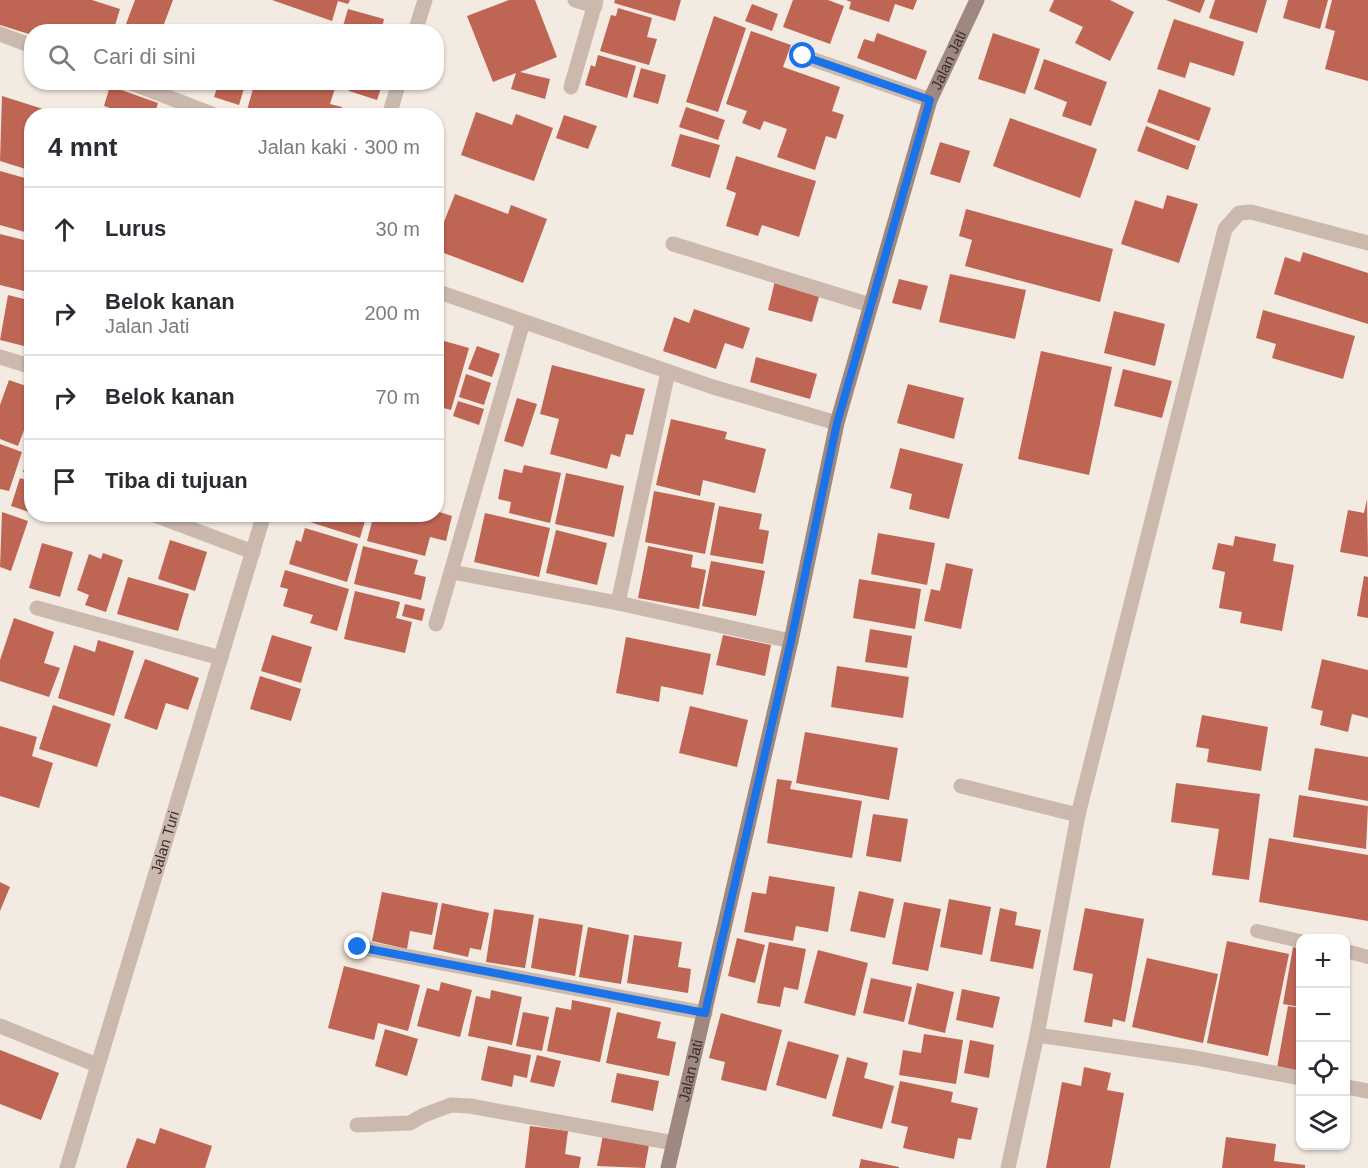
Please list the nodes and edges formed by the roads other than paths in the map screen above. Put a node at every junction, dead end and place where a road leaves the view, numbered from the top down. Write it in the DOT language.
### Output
graph roads {
  1 [pos="425,0"];
  2 [pos="574,0"];
  3 [pos="977,0"];
  4 [pos="596,3"];
  5 [pos="418,24"];
  6 [pos="0,34"];
  7 [pos="24,43"];
  8 [pos="803,56"];
  9 [pos="571,87"];
  10 [pos="150,90"];
  11 [pos="396,90"];
  12 [pos="930,100"];
  13 [pos="196,108"];
  14 [pos="391,108"];
  15 [pos="1368,243"];
  16 [pos="673,244"];
  17 [pos="444,294"];
  18 [pos="870,304"];
  19 [pos="523,322"];
  20 [pos="0,357"];
  21 [pos="24,364"];
  22 [pos="668,372"];
  23 [pos="837,423"];
  24 [pos="173,522"];
  25 [pos="262,522"];
  26 [pos="253,552"];
  27 [pos="452,572"];
  28 [pos="618,603"];
  29 [pos="38,608"];
  30 [pos="436,624"];
  31 [pos="791,641"];
  32 [pos="221,658"];
  33 [pos="961,786"];
  34 [pos="1078,815"];
  35 [pos="1257,931"];
  36 [pos="1296,940"];
  37 [pos="358,947"];
  38 [pos="1350,952"];
  39 [pos="1368,957"];
  40 [pos="705,1013"];
  41 [pos="0,1026"];
  42 [pos="1037,1035"];
  43 [pos="97,1065"];
  44 [pos="1296,1077"];
  45 [pos="1350,1088"];
  46 [pos="1368,1091"];
  47 [pos="357,1125"];
  48 [pos="674,1143"];
  49 [pos="66,1168"];
  50 [pos="668,1168"];
  51 [pos="1008,1168"];
  1 -- 5 [label="street"];
  2 -- 4 [label="street"];
  3 -- 12 [label="street, Jalan Jati"];
  4 -- 9 [label="street"];
  6 -- 7 [label="street"];
  8 -- 12 [label="street"];
  10 -- 13 [label="street"];
  11 -- 14 [label="street"];
  12 -- 18 [label="street, Jalan Jati"];
  15 -- 34 [label="street"];
  16 -- 18 [label="street"];
  17 -- 19 [label="street"];
  18 -- 23 [label="street, Jalan Jati"];
  19 -- 22 [label="street"];
  19 -- 27 [label="street"];
  20 -- 21 [label="street"];
  22 -- 23 [label="street"];
  22 -- 28 [label="street"];
  23 -- 31 [label="street, Jalan Jati"];
  24 -- 26 [label="street"];
  25 -- 26 [label="street, Jalan Turi"];
  26 -- 32 [label="street, Jalan Turi"];
  27 -- 28 [label="street"];
  27 -- 30 [label="street"];
  28 -- 31 [label="street"];
  29 -- 32 [label="street"];
  31 -- 40 [label="street, Jalan Jati"];
  32 -- 43 [label="street, Jalan Turi"];
  33 -- 34 [label="street"];
  34 -- 42 [label="street"];
  35 -- 36 [label="lane"];
  37 -- 40 [label="street"];
  38 -- 39 [label="lane"];
  40 -- 48 [label="street, Jalan Jati"];
  41 -- 43 [label="street"];
  42 -- 44 [label="street"];
  42 -- 51 [label="street"];
  43 -- 49 [label="street, Jalan Turi"];
  45 -- 46 [label="street"];
  47 -- 48 [label="street"];
  48 -- 50 [label="street, Jalan Jati"];
}
